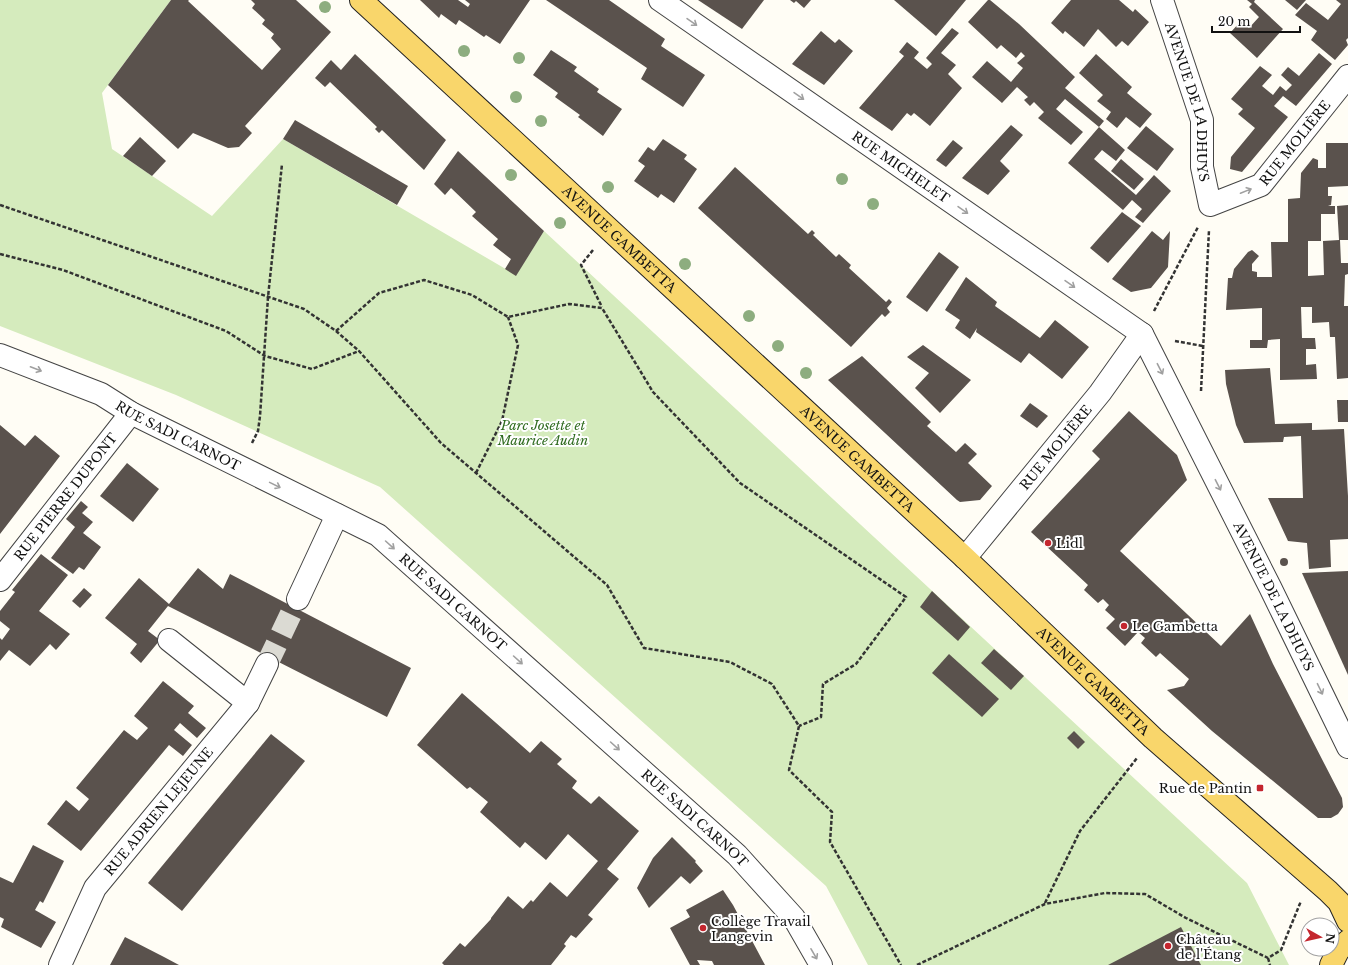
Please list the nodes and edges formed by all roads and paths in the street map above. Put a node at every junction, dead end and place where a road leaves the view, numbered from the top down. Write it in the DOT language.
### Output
graph roads {
  1 [pos="361,0"];
  2 [pos="660,0"];
  3 [pos="1162,0"];
  4 [pos="1348,76"];
  5 [pos="282,164"];
  6 [pos="0,205"];
  7 [pos="1210,205"];
  8 [pos="610,230"];
  9 [pos="0,254"];
  10 [pos="268,297"];
  11 [pos="602,308"];
  12 [pos="508,317"];
  13 [pos="336,331"];
  14 [pos="1142,334"];
  15 [pos="1203,346"];
  16 [pos="359,351"];
  17 [pos="0,355"];
  18 [pos="265,356"];
  19 [pos="1201,392"];
  20 [pos="131,413"];
  21 [pos="260,416"];
  22 [pos="476,473"];
  23 [pos="338,515"];
  24 [pos="965,558"];
  25 [pos="0,580"];
  26 [pos="298,599"];
  27 [pos="169,640"];
  28 [pos="267,664"];
  29 [pos="248,703"];
  30 [pos="799,726"];
  31 [pos="1153,738"];
  32 [pos="1348,747"];
  33 [pos="1311,875"];
  34 [pos="1045,904"];
  35 [pos="1348,920"];
  36 [pos="1348,941"];
  37 [pos="1268,958"];
  38 [pos="60,965"];
  39 [pos="821,965"];
  40 [pos="901,965"];
  41 [pos="917,965"];
  42 [pos="1270,965"];
  43 [pos="1331,965"];
  1 -- 8 [label="main road, AVENUE GAMBETTA"];
  2 -- 14 [label="street, RUE MICHELET, one-way"];
  3 -- 7 [label="street, AVENUE DE LA DHUYS"];
  7 -- 4 [label="street, RUE MOLIÈRE, one-way"];
  5 -- 10 [label="path"];
  6 -- 10 [label="path"];
  7 -- 14 [label="path"];
  7 -- 15 [label="path"];
  8 -- 11 [label="path"];
  8 -- 24 [label="main road, AVENUE GAMBETTA"];
  9 -- 18 [label="path"];
  10 -- 13 [label="path"];
  10 -- 18 [label="path"];
  11 -- 12 [label="path"];
  11 -- 30 [label="path"];
  12 -- 13 [label="path"];
  12 -- 22 [label="path"];
  13 -- 16 [label="path"];
  14 -- 15 [label="path"];
  14 -- 24 [label="street, RUE MOLIÈRE"];
  14 -- 32 [label="street, AVENUE DE LA DHUYS, one-way"];
  15 -- 19 [label="path"];
  16 -- 18 [label="path"];
  16 -- 22 [label="path"];
  17 -- 20 [label="street, RUE SADI CARNOT, one-way"];
  18 -- 21 [label="path"];
  20 -- 23 [label="street, RUE SADI CARNOT, one-way"];
  20 -- 25 [label="street, RUE PIERRE DUPONT"];
  22 -- 30 [label="path"];
  23 -- 26 [label="street"];
  23 -- 39 [label="street, RUE SADI CARNOT, one-way"];
  24 -- 31 [label="main road, AVENUE GAMBETTA"];
  27 -- 29 [label="street"];
  28 -- 29 [label="street, RUE ADRIEN LEJEUNE"];
  29 -- 38 [label="street, RUE ADRIEN LEJEUNE"];
  30 -- 40 [label="path"];
  31 -- 33 [label="main road, AVENUE GAMBETTA"];
  31 -- 34 [label="path"];
  33 -- 35 [label="main road, AVENUE GAMBETTA"];
  33 -- 37 [label="path"];
  34 -- 37 [label="path"];
  34 -- 41 [label="path"];
  36 -- 43 [label="main road"];
  37 -- 42 [label="path"];
}
